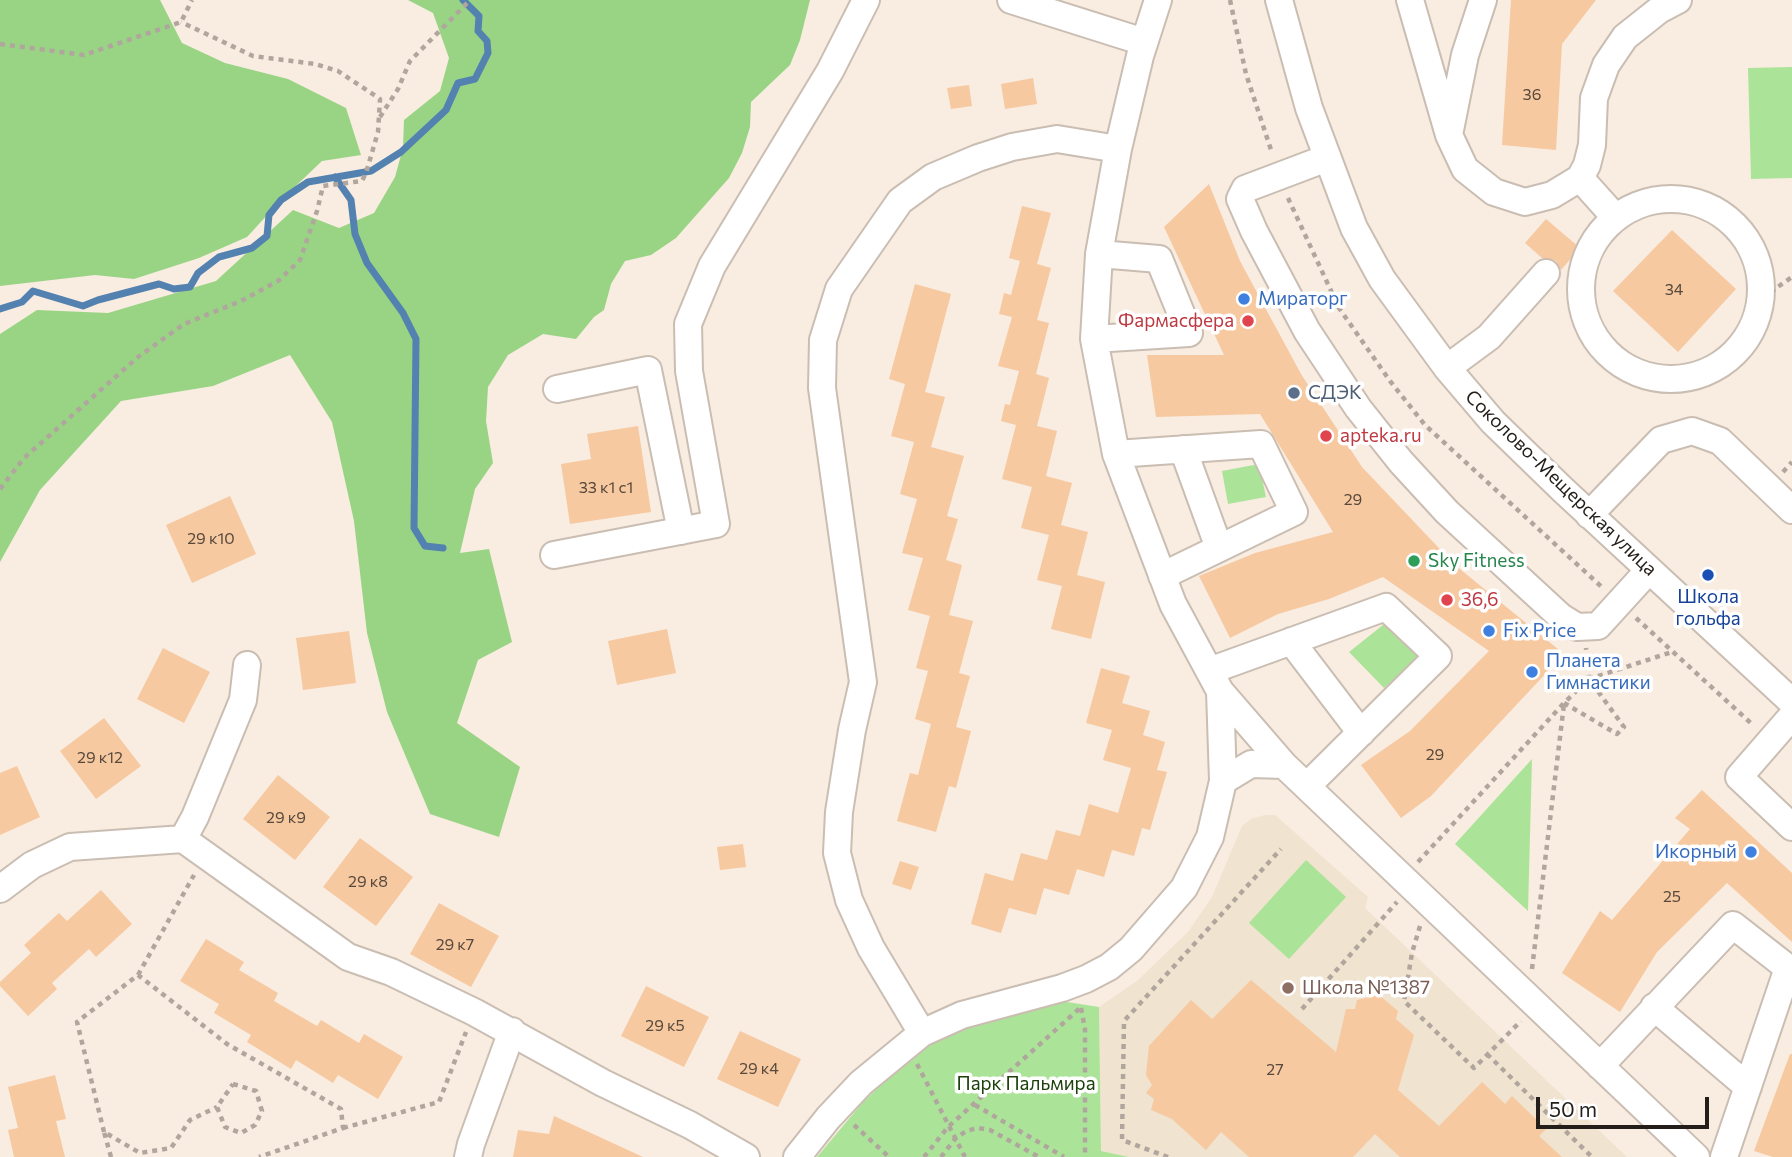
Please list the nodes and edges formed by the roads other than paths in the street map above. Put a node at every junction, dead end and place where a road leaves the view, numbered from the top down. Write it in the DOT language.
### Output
graph roads {
  1 [pos="866,0"];
  2 [pos="1011,0"];
  3 [pos="1158,0"];
  4 [pos="1279,0"];
  5 [pos="1410,0"];
  6 [pos="1483,0"];
  7 [pos="1678,0"];
  8 [pos="1144,42"];
  9 [pos="1449,135"];
  10 [pos="1118,149"];
  11 [pos="1327,158"];
  12 [pos="1580,178"];
  13 [pos="1615,218"];
  14 [pos="1099,254"];
  15 [pos="1546,273"];
  16 [pos="1094,339"];
  17 [pos="1447,368"];
  18 [pos="557,388"];
  19 [pos="1183,449"];
  20 [pos="1116,454"];
  21 [pos="1792,510"];
  22 [pos="1589,515"];
  23 [pos="681,531"];
  24 [pos="1219,548"];
  25 [pos="554,555"];
  26 [pos="1649,570"];
  27 [pos="1163,576"];
  28 [pos="1291,641"];
  29 [pos="247,665"];
  30 [pos="1215,681"];
  31 [pos="1792,702"];
  32 [pos="1792,716"];
  33 [pos="1361,733"];
  34 [pos="1284,765"];
  35 [pos="1223,781"];
  36 [pos="1307,786"];
  37 [pos="1792,827"];
  38 [pos="183,839"];
  39 [pos="0,889"];
  40 [pos="1654,1007"];
  41 [pos="512,1031"];
  42 [pos="914,1038"];
  43 [pos="1600,1066"];
  44 [pos="1748,1087"];
  45 [pos="1688,1154"];
  46 [pos="468,1157"];
  47 [pos="746,1157"];
  48 [pos="797,1157"];
  49 [pos="1724,1157"];
  1 -- 23 [label="street"];
  2 -- 8 [label="street"];
  3 -- 8 [label="street"];
  4 -- 11 [label="street, Соколово-Мещерская улица"];
  5 -- 9 [label="street"];
  6 -- 9 [label="street"];
  7 -- 12 [label="street"];
  8 -- 10 [label="street"];
  9 -- 12 [label="street"];
  10 -- 14 [label="street"];
  10 -- 42 [label="street"];
  11 -- 17 [label="street, Соколово-Мещерская улица"];
  11 -- 26 [label="street"];
  12 -- 13 [label="street"];
  13 -- 13 [label="street"];
  14 -- 16 [label="street"];
  14 -- 16 [label="street"];
  15 -- 17 [label="street"];
  16 -- 20 [label="street"];
  17 -- 22 [label="street, Соколово-Мещерская улица"];
  18 -- 23 [label="street"];
  19 -- 20 [label="street"];
  19 -- 24 [label="street"];
  19 -- 24 [label="street"];
  20 -- 27 [label="street"];
  21 -- 22 [label="street"];
  22 -- 26 [label="street, Соколово-Мещерская улица"];
  23 -- 25 [label="street"];
  24 -- 27 [label="street"];
  26 -- 31 [label="street, Соколово-Мещерская улица"];
  27 -- 30 [label="street"];
  28 -- 30 [label="street"];
  28 -- 33 [label="street"];
  28 -- 33 [label="street"];
  29 -- 38 [label="street"];
  30 -- 34 [label="street"];
  30 -- 35 [label="street"];
  32 -- 37 [label="street"];
  33 -- 36 [label="street"];
  34 -- 35 [label="street"];
  34 -- 36 [label="street"];
  35 -- 42 [label="street"];
  36 -- 43 [label="street"];
  38 -- 39 [label="street"];
  38 -- 41 [label="street"];
  40 -- 43 [label="street"];
  40 -- 44 [label="street"];
  40 -- 44 [label="street"];
  41 -- 46 [label="street"];
  41 -- 47 [label="street"];
  42 -- 48 [label="street"];
  43 -- 45 [label="street"];
  44 -- 49 [label="street"];
}
